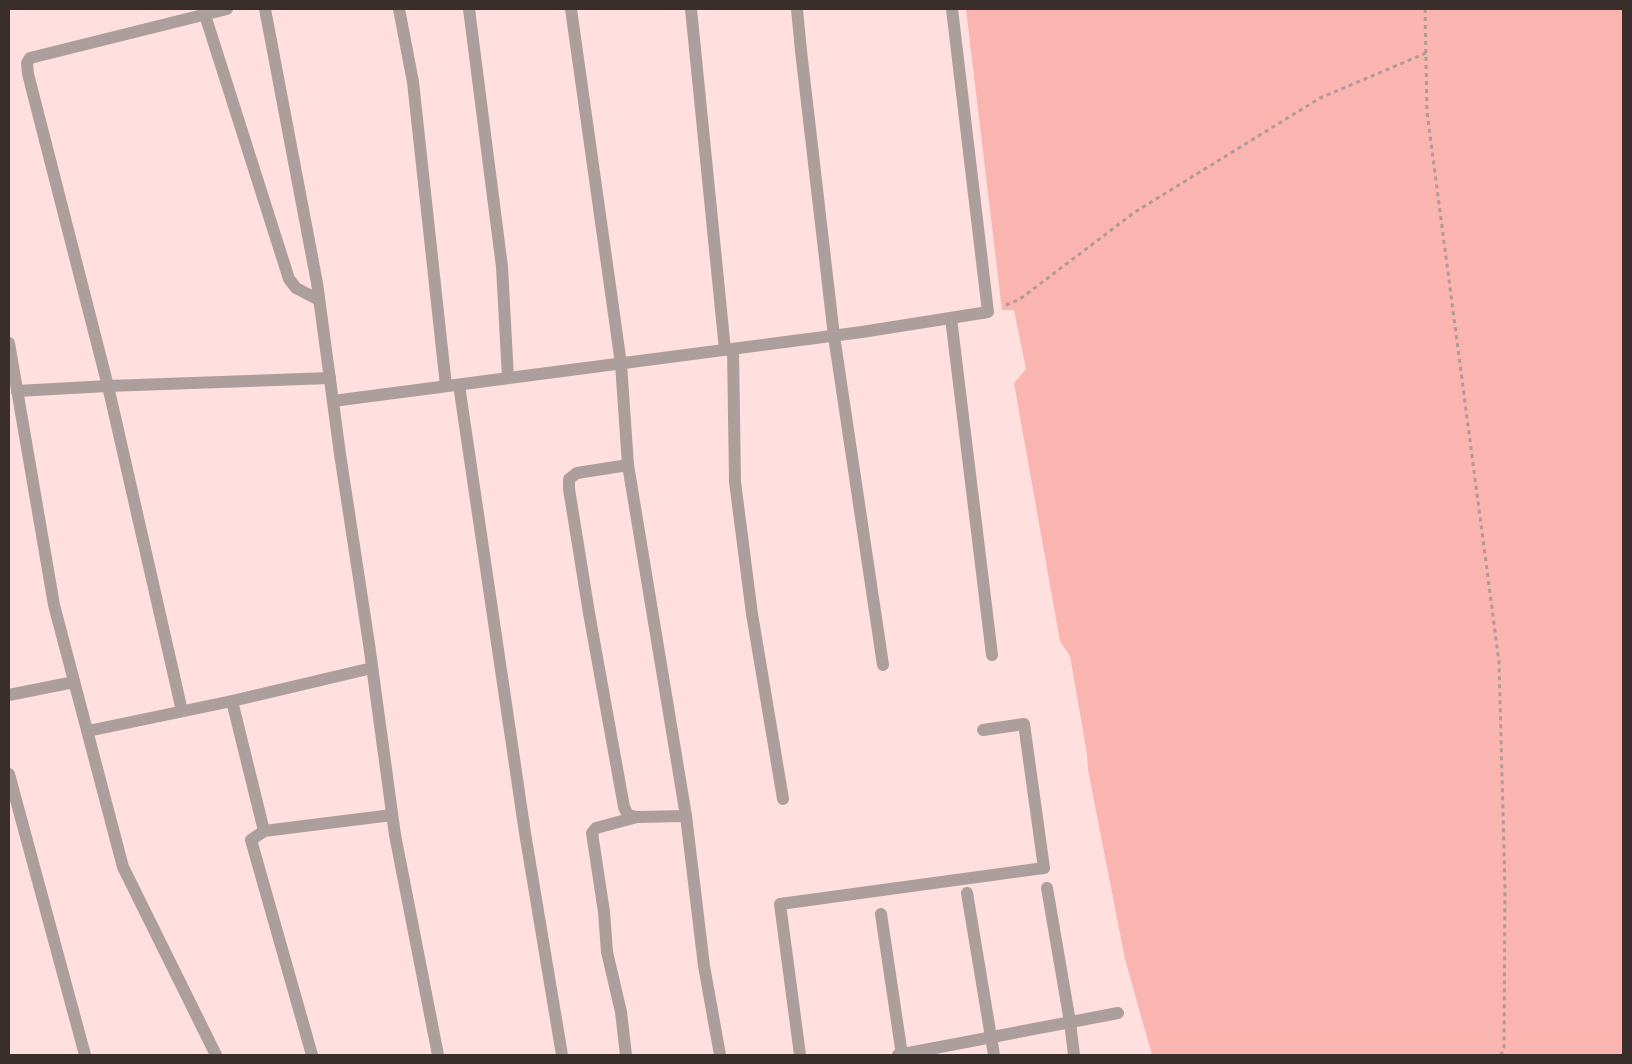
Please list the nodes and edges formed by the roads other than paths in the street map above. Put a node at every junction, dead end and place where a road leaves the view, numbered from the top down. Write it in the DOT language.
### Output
graph roads {
  1 [pos="227,9"];
  2 [pos="265,9"];
  3 [pos="399,9"];
  4 [pos="468,9"];
  5 [pos="571,9"];
  6 [pos="691,9"];
  7 [pos="797,9"];
  8 [pos="952,9"];
  9 [pos="187,14"];
  10 [pos="205,15"];
  11 [pos="319,300"];
  12 [pos="950,318"];
  13 [pos="834,336"];
  14 [pos="9,343"];
  15 [pos="729,350"];
  16 [pos="621,364"];
  17 [pos="330,378"];
  18 [pos="508,378"];
  19 [pos="452,385"];
  20 [pos="108,386"];
  21 [pos="17,391"];
  22 [pos="332,401"];
  23 [pos="628,465"];
  24 [pos="992,655"];
  25 [pos="883,665"];
  26 [pos="372,668"];
  27 [pos="74,682"];
  28 [pos="9,695"];
  29 [pos="232,701"];
  30 [pos="182,711"];
  31 [pos="983,730"];
  32 [pos="88,731"];
  33 [pos="9,774"];
  34 [pos="783,799"];
  35 [pos="392,815"];
  36 [pos="686,816"];
  37 [pos="636,817"];
  38 [pos="264,831"];
  39 [pos="1047,888"];
  40 [pos="967,893"];
  41 [pos="881,914"];
  42 [pos="1118,1013"];
  43 [pos="1070,1022"];
  44 [pos="992,1037"];
  45 [pos="84,1055"];
  46 [pos="216,1055"];
  47 [pos="312,1055"];
  48 [pos="438,1055"];
  49 [pos="562,1055"];
  50 [pos="626,1055"];
  51 [pos="720,1055"];
  52 [pos="800,1055"];
  53 [pos="900,1055"];
  54 [pos="994,1055"];
  55 [pos="1074,1055"];
  1 -- 10 [label="street"];
  2 -- 11 [label="street"];
  3 -- 19 [label="street"];
  4 -- 18 [label="street"];
  5 -- 16 [label="street"];
  6 -- 15 [label="street"];
  7 -- 13 [label="street"];
  8 -- 12 [label="street"];
  9 -- 10 [label="street"];
  9 -- 20 [label="street"];
  10 -- 11 [label="street"];
  11 -- 17 [label="street"];
  12 -- 13 [label="street"];
  12 -- 24 [label="street"];
  13 -- 15 [label="street"];
  13 -- 25 [label="street"];
  14 -- 21 [label="street"];
  15 -- 16 [label="street"];
  15 -- 34 [label="street"];
  16 -- 18 [label="street"];
  16 -- 23 [label="street"];
  17 -- 20 [label="street"];
  17 -- 22 [label="street"];
  18 -- 19 [label="street"];
  19 -- 22 [label="street"];
  19 -- 49 [label="street"];
  20 -- 21 [label="street"];
  20 -- 30 [label="street"];
  21 -- 27 [label="street"];
  22 -- 26 [label="street"];
  23 -- 36 [label="street"];
  23 -- 37 [label="street"];
  26 -- 29 [label="street"];
  26 -- 35 [label="street"];
  27 -- 28 [label="street"];
  27 -- 32 [label="street"];
  29 -- 30 [label="street"];
  29 -- 38 [label="street"];
  30 -- 32 [label="street"];
  31 -- 52 [label="street"];
  32 -- 46 [label="street"];
  33 -- 45 [label="street"];
  35 -- 38 [label="street"];
  35 -- 48 [label="street"];
  36 -- 37 [label="street"];
  36 -- 51 [label="street"];
  37 -- 50 [label="street"];
  38 -- 47 [label="street"];
  39 -- 43 [label="street"];
  40 -- 44 [label="street"];
  41 -- 53 [label="street"];
  42 -- 43 [label="street"];
  43 -- 44 [label="street"];
  43 -- 55 [label="street"];
  44 -- 53 [label="street"];
  44 -- 54 [label="street"];
}
